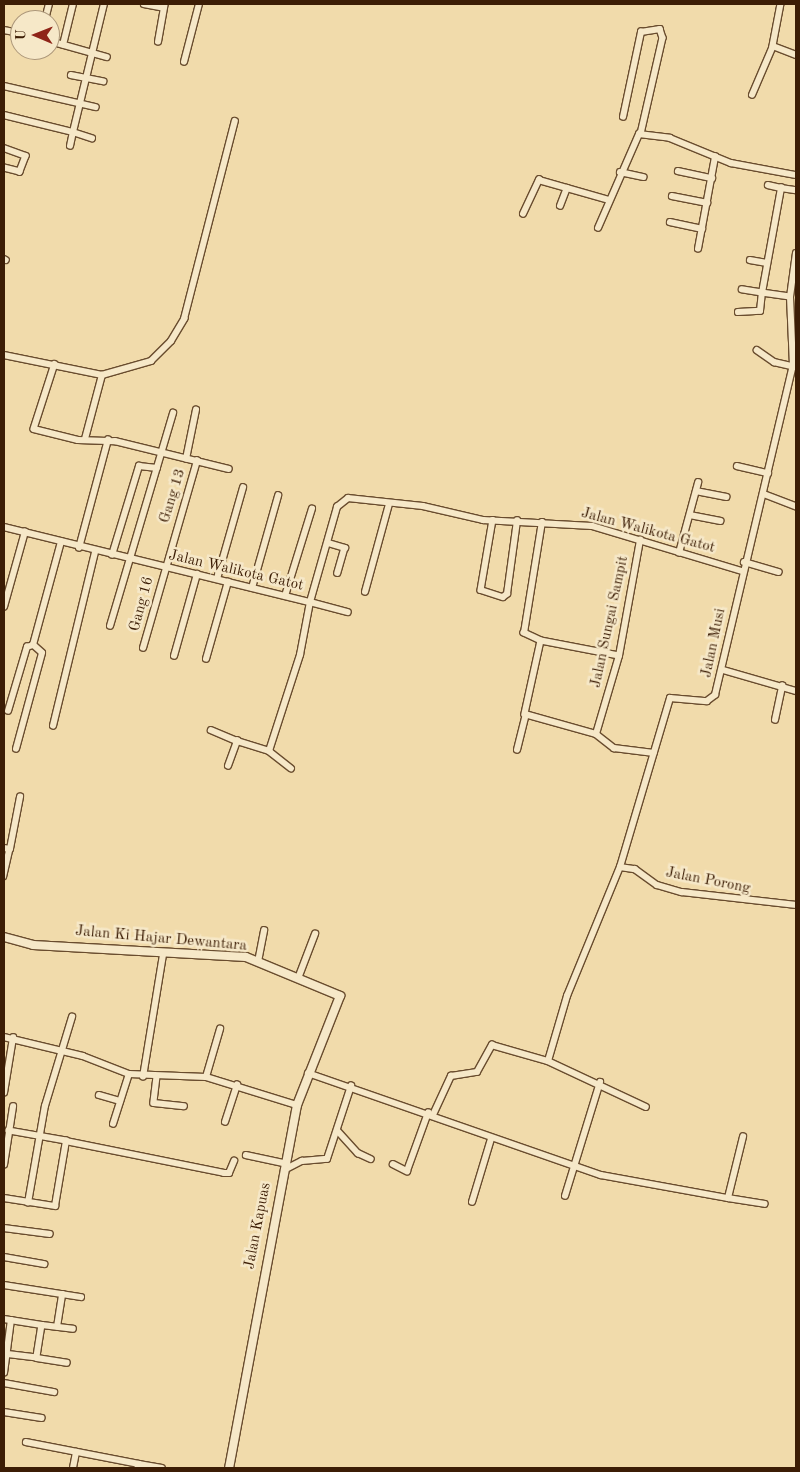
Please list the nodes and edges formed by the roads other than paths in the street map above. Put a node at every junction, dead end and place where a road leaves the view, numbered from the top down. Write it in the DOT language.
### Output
graph roads {
  1 [pos="73,4"];
  2 [pos="104,4"];
  3 [pos="144,4"];
  4 [pos="199,4"];
  5 [pos="781,4"];
  6 [pos="164,6"];
  7 [pos="158,42"];
  8 [pos="60,45"];
  9 [pos="63,46"];
  10 [pos="773,46"];
  11 [pos="90,54"];
  12 [pos="796,55"];
  13 [pos="107,57"];
  14 [pos="184,62"];
  15 [pos="71,75"];
  16 [pos="86,78"];
  17 [pos="103,81"];
  18 [pos="4,86"];
  19 [pos="752,95"];
  20 [pos="80,104"];
  21 [pos="96,107"];
  22 [pos="4,116"];
  23 [pos="623,117"];
  24 [pos="235,121"];
  25 [pos="73,132"];
  26 [pos="641,134"];
  27 [pos="92,138"];
  28 [pos="70,146"];
  29 [pos="4,148"];
  30 [pos="715,157"];
  31 [pos="4,168"];
  32 [pos="678,171"];
  33 [pos="620,172"];
  34 [pos="796,175"];
  35 [pos="643,177"];
  36 [pos="712,178"];
  37 [pos="768,186"];
  38 [pos="567,188"];
  39 [pos="781,188"];
  40 [pos="796,190"];
  41 [pos="672,196"];
  42 [pos="609,200"];
  43 [pos="707,203"];
  44 [pos="560,206"];
  45 [pos="523,214"];
  46 [pos="670,222"];
  47 [pos="598,228"];
  48 [pos="702,229"];
  49 [pos="698,249"];
  50 [pos="796,253"];
  51 [pos="750,260"];
  52 [pos="767,263"];
  53 [pos="794,282"];
  54 [pos="742,290"];
  55 [pos="762,293"];
  56 [pos="790,297"];
  57 [pos="793,311"];
  58 [pos="738,312"];
  59 [pos="757,350"];
  60 [pos="4,355"];
  61 [pos="55,364"];
  62 [pos="795,367"];
  63 [pos="102,375"];
  64 [pos="196,410"];
  65 [pos="173,413"];
  66 [pos="85,439"];
  67 [pos="108,440"];
  68 [pos="161,453"];
  69 [pos="186,459"];
  70 [pos="197,462"];
  71 [pos="737,466"];
  72 [pos="157,468"];
  73 [pos="229,469"];
  74 [pos="768,473"];
  75 [pos="698,483"];
  76 [pos="243,488"];
  77 [pos="696,491"];
  78 [pos="764,494"];
  79 [pos="278,496"];
  80 [pos="726,497"];
  81 [pos="388,504"];
  82 [pos="796,506"];
  83 [pos="312,509"];
  84 [pos="690,515"];
  85 [pos="493,520"];
  86 [pos="517,521"];
  87 [pos="720,521"];
  88 [pos="542,522"];
  89 [pos="4,528"];
  90 [pos="25,532"];
  91 [pos="640,540"];
  92 [pos="61,542"];
  93 [pos="328,543"];
  94 [pos="79,548"];
  95 [pos="95,552"];
  96 [pos="679,553"];
  97 [pos="112,555"];
  98 [pos="132,558"];
  99 [pos="744,562"];
  100 [pos="165,567"];
  101 [pos="742,571"];
  102 [pos="779,572"];
  103 [pos="338,573"];
  104 [pos="197,574"];
  105 [pos="216,579"];
  106 [pos="228,582"];
  107 [pos="252,588"];
  108 [pos="364,592"];
  109 [pos="285,596"];
  110 [pos="310,602"];
  111 [pos="4,608"];
  112 [pos="348,612"];
  113 [pos="110,626"];
  114 [pos="541,641"];
  115 [pos="33,645"];
  116 [pos="143,648"];
  117 [pos="174,656"];
  118 [pos="619,656"];
  119 [pos="206,659"];
  120 [pos="723,670"];
  121 [pos="782,686"];
  122 [pos="796,691"];
  123 [pos="8,711"];
  124 [pos="526,715"];
  125 [pos="775,720"];
  126 [pos="54,726"];
  127 [pos="211,730"];
  128 [pos="596,734"];
  129 [pos="237,741"];
  130 [pos="16,749"];
  131 [pos="517,750"];
  132 [pos="269,751"];
  133 [pos="654,753"];
  134 [pos="228,766"];
  135 [pos="291,768"];
  136 [pos="20,797"];
  137 [pos="7,849"];
  138 [pos="620,867"];
  139 [pos="4,876"];
  140 [pos="796,905"];
  141 [pos="264,931"];
  142 [pos="315,934"];
  143 [pos="4,937"];
  144 [pos="163,955"];
  145 [pos="258,962"];
  146 [pos="299,976"];
  147 [pos="340,996"];
  148 [pos="72,1017"];
  149 [pos="220,1029"];
  150 [pos="4,1037"];
  151 [pos="13,1038"];
  152 [pos="63,1051"];
  153 [pos="548,1061"];
  154 [pos="129,1074"];
  155 [pos="311,1074"];
  156 [pos="143,1076"];
  157 [pos="158,1077"];
  158 [pos="206,1077"];
  159 [pos="600,1082"];
  160 [pos="237,1084"];
  161 [pos="350,1086"];
  162 [pos="4,1093"];
  163 [pos="99,1095"];
  164 [pos="120,1101"];
  165 [pos="297,1105"];
  166 [pos="184,1106"];
  167 [pos="646,1107"];
  168 [pos="13,1108"];
  169 [pos="431,1114"];
  170 [pos="225,1122"];
  171 [pos="113,1124"];
  172 [pos="9,1131"];
  173 [pos="338,1131"];
  174 [pos="38,1136"];
  175 [pos="743,1137"];
  176 [pos="491,1139"];
  177 [pos="66,1141"];
  178 [pos="246,1155"];
  179 [pos="371,1159"];
  180 [pos="234,1161"];
  181 [pos="394,1164"];
  182 [pos="4,1166"];
  183 [pos="286,1166"];
  184 [pos="574,1166"];
  185 [pos="565,1196"];
  186 [pos="4,1198"];
  187 [pos="728,1198"];
  188 [pos="472,1202"];
  189 [pos="28,1203"];
  190 [pos="765,1204"];
  191 [pos="4,1228"];
  192 [pos="50,1234"];
  193 [pos="4,1257"];
  194 [pos="44,1264"];
  195 [pos="4,1285"];
  196 [pos="62,1294"];
  197 [pos="81,1297"];
  198 [pos="4,1319"];
  199 [pos="11,1320"];
  200 [pos="42,1324"];
  201 [pos="57,1327"];
  202 [pos="73,1329"];
  203 [pos="6,1354"];
  204 [pos="37,1358"];
  205 [pos="67,1363"];
  206 [pos="4,1373"];
  207 [pos="4,1383"];
  208 [pos="54,1392"];
  209 [pos="4,1412"];
  210 [pos="42,1418"];
  211 [pos="26,1442"];
  212 [pos="76,1452"];
  213 [pos="139,1466"];
  214 [pos="73,1468"];
  215 [pos="162,1468"];
  216 [pos="228,1468"];
  1 -- 9 [label="street"];
  2 -- 11 [label="street"];
  3 -- 6 [label="street"];
  4 -- 14 [label="street"];
  5 -- 10 [label="street"];
  6 -- 7 [label="street"];
  8 -- 9 [label="street"];
  9 -- 11 [label="street"];
  10 -- 12 [label="street"];
  10 -- 19 [label="street"];
  11 -- 13 [label="street"];
  11 -- 16 [label="street"];
  15 -- 16 [label="street"];
  16 -- 17 [label="street"];
  16 -- 20 [label="street"];
  18 -- 20 [label="street"];
  20 -- 21 [label="street"];
  20 -- 25 [label="street"];
  22 -- 25 [label="street"];
  23 -- 26 [label="street"];
  24 -- 63 [label="street"];
  25 -- 27 [label="street"];
  25 -- 28 [label="street"];
  26 -- 30 [label="street"];
  26 -- 33 [label="street"];
  29 -- 31 [label="street"];
  30 -- 34 [label="street"];
  30 -- 36 [label="street"];
  32 -- 36 [label="street"];
  33 -- 35 [label="street"];
  33 -- 42 [label="street"];
  36 -- 43 [label="street"];
  37 -- 39 [label="street"];
  38 -- 42 [label="street"];
  38 -- 44 [label="street"];
  38 -- 45 [label="street"];
  39 -- 40 [label="street"];
  39 -- 52 [label="street"];
  41 -- 43 [label="street"];
  42 -- 47 [label="street"];
  43 -- 48 [label="street"];
  46 -- 48 [label="street"];
  48 -- 49 [label="street"];
  50 -- 53 [label="street, Jalan Musi"];
  51 -- 52 [label="street"];
  52 -- 55 [label="street"];
  53 -- 56 [label="street, Jalan Musi"];
  54 -- 55 [label="street"];
  55 -- 56 [label="street"];
  55 -- 58 [label="street"];
  56 -- 57 [label="street, Jalan Musi"];
  57 -- 62 [label="street, Jalan Musi"];
  59 -- 62 [label="street"];
  60 -- 61 [label="street"];
  61 -- 63 [label="street"];
  61 -- 66 [label="street"];
  62 -- 74 [label="street, Jalan Musi"];
  63 -- 66 [label="street"];
  64 -- 69 [label="street"];
  65 -- 68 [label="street"];
  66 -- 67 [label="street"];
  67 -- 68 [label="street"];
  67 -- 94 [label="street"];
  68 -- 69 [label="street"];
  68 -- 72 [label="street"];
  69 -- 70 [label="street"];
  70 -- 73 [label="street"];
  70 -- 100 [label="street, Gang 13"];
  71 -- 74 [label="street"];
  72 -- 97 [label="street"];
  72 -- 98 [label="street"];
  74 -- 78 [label="street, Jalan Musi"];
  75 -- 77 [label="street"];
  76 -- 105 [label="street"];
  77 -- 80 [label="street"];
  77 -- 84 [label="street"];
  78 -- 82 [label="street"];
  78 -- 99 [label="street, Jalan Musi"];
  79 -- 107 [label="street"];
  81 -- 85 [label="street, Jalan Walikota Gatot"];
  81 -- 93 [label="street, Jalan Walikota Gatot"];
  81 -- 108 [label="street"];
  83 -- 109 [label="street"];
  84 -- 87 [label="street"];
  84 -- 96 [label="street"];
  85 -- 86 [label="street, Jalan Walikota Gatot"];
  85 -- 86 [label="street"];
  86 -- 88 [label="street, Jalan Walikota Gatot"];
  88 -- 91 [label="street, Jalan Walikota Gatot"];
  88 -- 114 [label="street"];
  89 -- 90 [label="street, Jalan Walikota Gatot"];
  90 -- 92 [label="street, Jalan Walikota Gatot"];
  90 -- 111 [label="street"];
  91 -- 96 [label="street, Jalan Walikota Gatot"];
  91 -- 118 [label="street, Jalan Sungai Sampit"];
  92 -- 94 [label="street, Jalan Walikota Gatot"];
  92 -- 115 [label="street"];
  93 -- 103 [label="street"];
  93 -- 110 [label="street, Jalan Walikota Gatot"];
  94 -- 95 [label="street, Jalan Walikota Gatot"];
  95 -- 97 [label="street, Jalan Walikota Gatot"];
  95 -- 126 [label="street"];
  96 -- 101 [label="street, Jalan Walikota Gatot"];
  97 -- 98 [label="street, Jalan Walikota Gatot"];
  98 -- 100 [label="street, Jalan Walikota Gatot"];
  98 -- 113 [label="street"];
  99 -- 101 [label="street, Jalan Musi"];
  99 -- 102 [label="street"];
  100 -- 104 [label="street, Jalan Walikota Gatot"];
  100 -- 116 [label="street, Gang 16"];
  101 -- 120 [label="street, Jalan Musi"];
  104 -- 105 [label="street, Jalan Walikota Gatot"];
  104 -- 117 [label="street"];
  105 -- 106 [label="street, Jalan Walikota Gatot"];
  106 -- 107 [label="street, Jalan Walikota Gatot"];
  106 -- 119 [label="street"];
  107 -- 109 [label="street, Jalan Walikota Gatot"];
  109 -- 110 [label="street, Jalan Walikota Gatot"];
  110 -- 112 [label="street"];
  110 -- 132 [label="street"];
  114 -- 118 [label="street"];
  114 -- 124 [label="street"];
  115 -- 123 [label="street"];
  115 -- 130 [label="street"];
  118 -- 128 [label="street, Jalan Sungai Sampit"];
  120 -- 121 [label="street"];
  120 -- 133 [label="street, Jalan Musi"];
  121 -- 122 [label="street"];
  121 -- 125 [label="street"];
  124 -- 128 [label="street"];
  124 -- 131 [label="street"];
  127 -- 129 [label="street"];
  128 -- 133 [label="street"];
  129 -- 132 [label="street"];
  129 -- 134 [label="street"];
  132 -- 135 [label="street"];
  133 -- 138 [label="street, Jalan Musi"];
  136 -- 137 [label="street"];
  137 -- 139 [label="street"];
  138 -- 140 [label="street, Jalan Porong"];
  138 -- 153 [label="street, Jalan Musi"];
  141 -- 145 [label="street"];
  142 -- 146 [label="street"];
  143 -- 144 [label="main road, Jalan Ki Hajar Dewantara"];
  144 -- 145 [label="main road, Jalan Ki Hajar Dewantara"];
  144 -- 156 [label="street"];
  145 -- 146 [label="main road, Jalan Ki Hajar Dewantara"];
  146 -- 147 [label="main road, Jalan Ki Hajar Dewantara"];
  147 -- 155 [label="main road, Jalan Kapuas"];
  148 -- 152 [label="street"];
  149 -- 158 [label="street"];
  150 -- 151 [label="street"];
  151 -- 152 [label="street"];
  151 -- 162 [label="street"];
  152 -- 154 [label="street"];
  152 -- 174 [label="street"];
  153 -- 159 [label="street"];
  153 -- 169 [label="street"];
  154 -- 156 [label="street"];
  154 -- 164 [label="street"];
  155 -- 161 [label="street"];
  155 -- 165 [label="main road, Jalan Kapuas"];
  156 -- 157 [label="street"];
  157 -- 158 [label="street"];
  157 -- 166 [label="street"];
  158 -- 160 [label="street"];
  159 -- 167 [label="street"];
  159 -- 184 [label="street"];
  160 -- 165 [label="street"];
  160 -- 170 [label="street"];
  161 -- 169 [label="street"];
  161 -- 173 [label="street"];
  163 -- 164 [label="street"];
  164 -- 171 [label="street"];
  165 -- 183 [label="main road, Jalan Kapuas"];
  168 -- 172 [label="street"];
  169 -- 176 [label="street"];
  169 -- 181 [label="street"];
  172 -- 174 [label="street"];
  172 -- 182 [label="street"];
  173 -- 179 [label="street"];
  173 -- 183 [label="street"];
  174 -- 177 [label="street"];
  174 -- 189 [label="street"];
  175 -- 187 [label="street"];
  176 -- 184 [label="street"];
  176 -- 188 [label="street"];
  177 -- 180 [label="street"];
  177 -- 189 [label="street"];
  178 -- 183 [label="street"];
  183 -- 216 [label="main road, Jalan Kapuas"];
  184 -- 185 [label="street"];
  184 -- 187 [label="street"];
  186 -- 189 [label="street"];
  187 -- 190 [label="street"];
  191 -- 192 [label="street"];
  193 -- 194 [label="street"];
  195 -- 196 [label="street"];
  196 -- 197 [label="street"];
  196 -- 201 [label="street"];
  198 -- 199 [label="street"];
  199 -- 200 [label="street"];
  199 -- 203 [label="street"];
  200 -- 201 [label="street"];
  200 -- 204 [label="street"];
  201 -- 202 [label="street"];
  203 -- 204 [label="street"];
  203 -- 206 [label="street"];
  204 -- 205 [label="street"];
  207 -- 208 [label="street"];
  209 -- 210 [label="street"];
  211 -- 212 [label="street"];
  212 -- 213 [label="street"];
  212 -- 214 [label="street"];
  213 -- 215 [label="street"];
}
